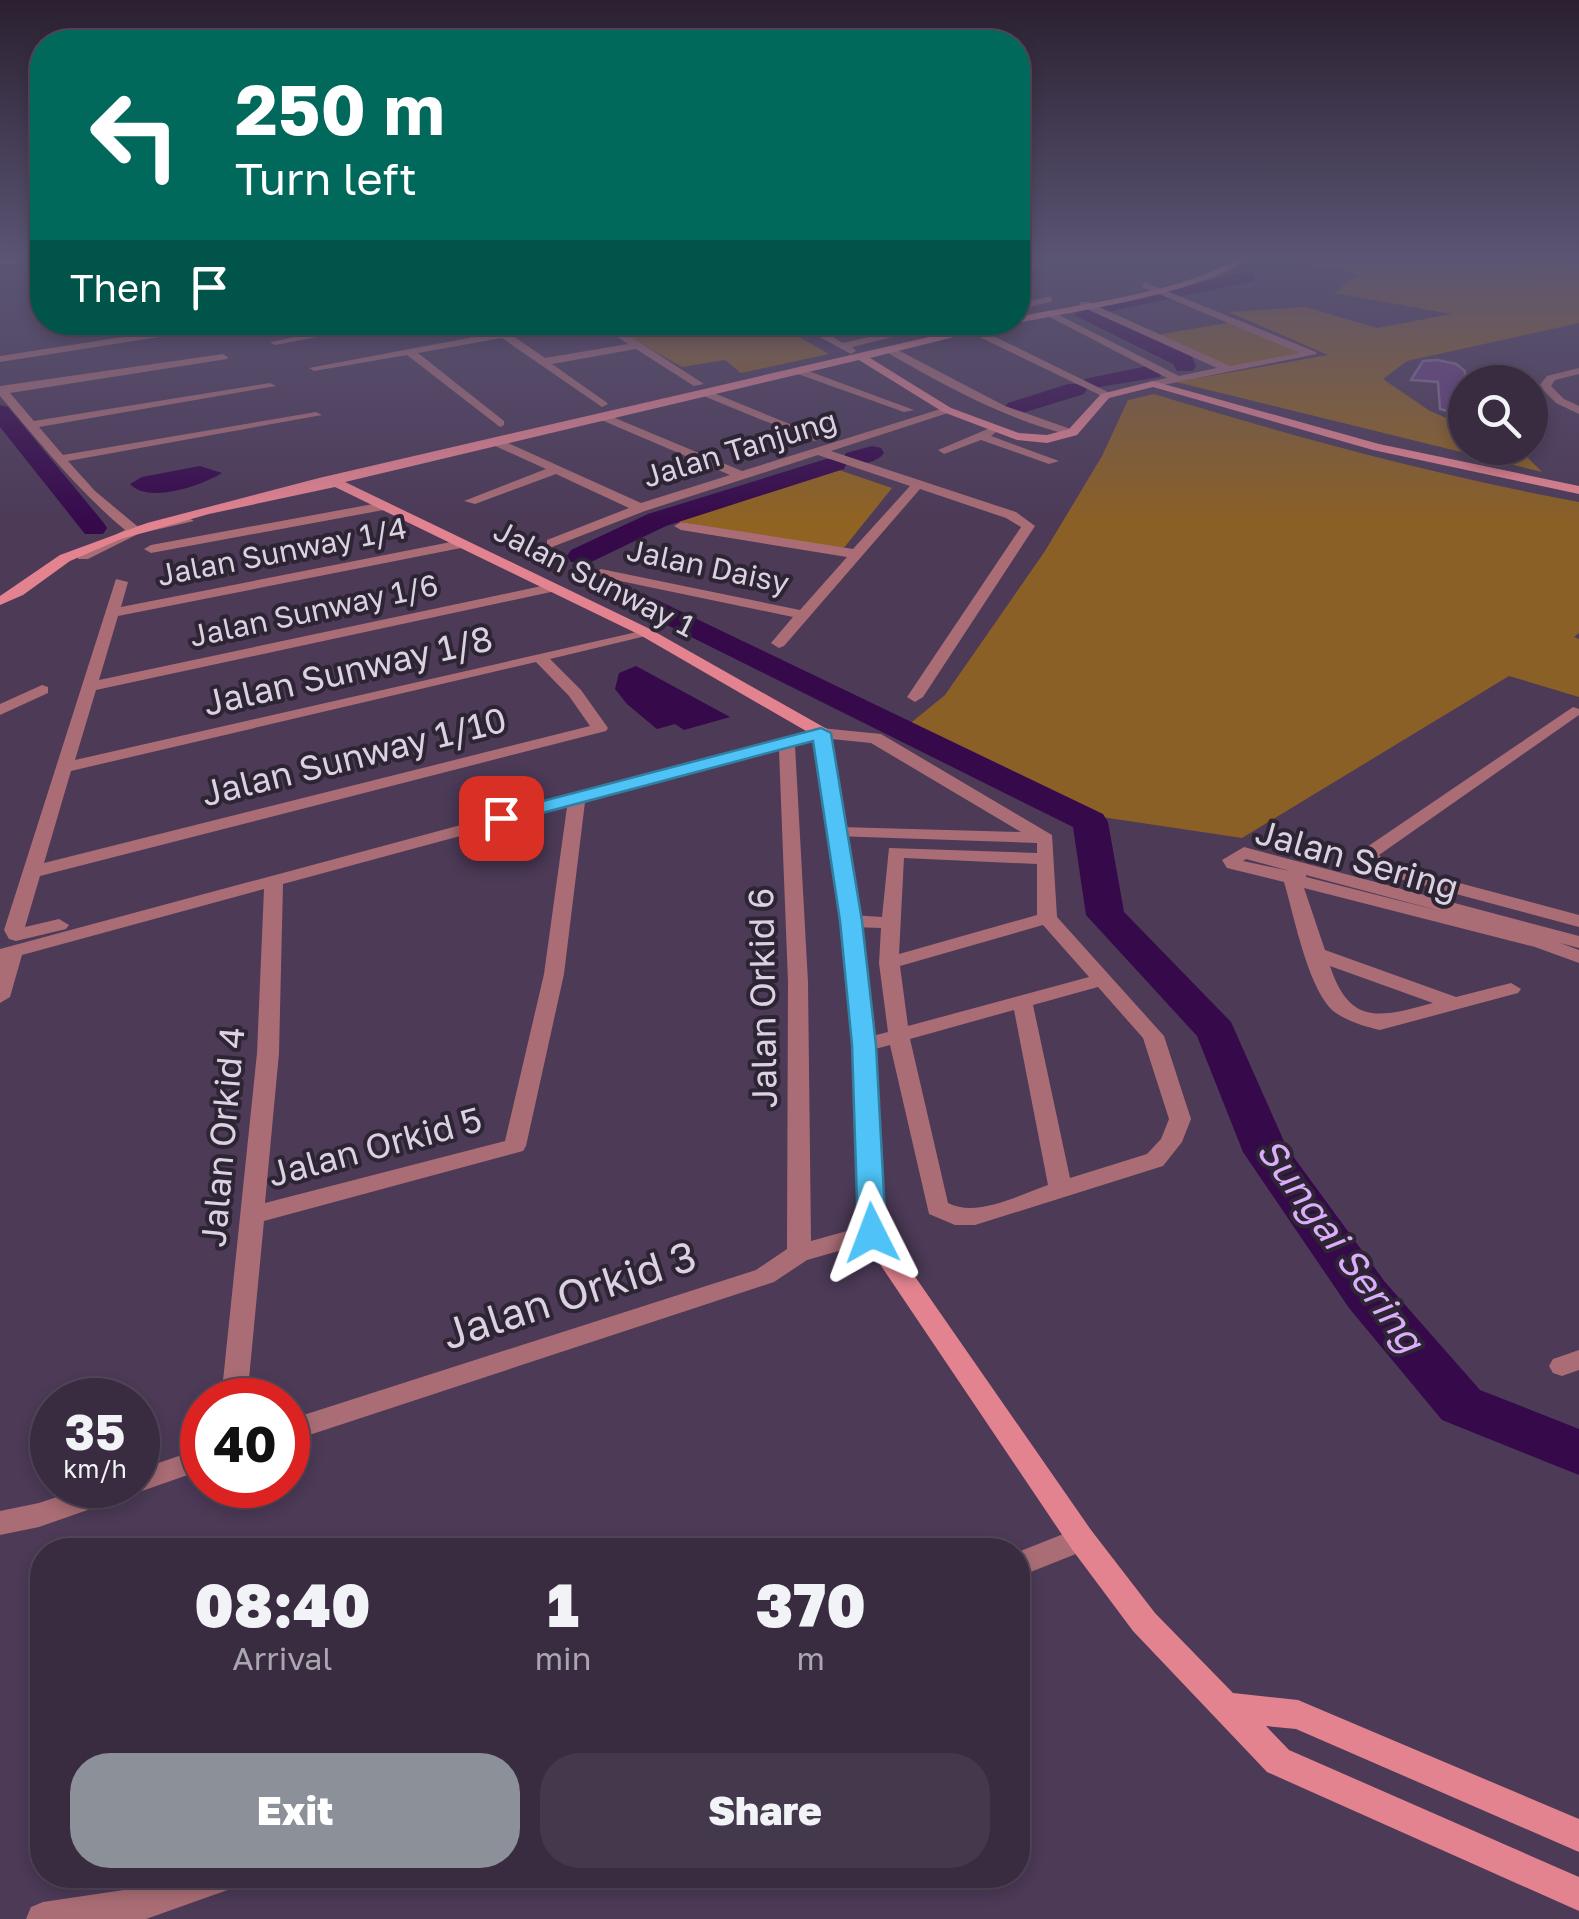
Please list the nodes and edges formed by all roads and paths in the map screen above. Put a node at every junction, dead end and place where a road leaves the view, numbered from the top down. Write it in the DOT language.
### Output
graph roads {
  1 [pos="93,345"];
  2 [pos="451,345"];
  3 [pos="517,345"];
  4 [pos="839,345"];
  5 [pos="848,345"];
  6 [pos="914,345"];
  7 [pos="1003,345"];
  8 [pos="1110,345"];
  9 [pos="1173,345"];
  10 [pos="1290,345"];
  11 [pos="637,346"];
  12 [pos="842,346"];
  13 [pos="890,350"];
  14 [pos="410,352"];
  15 [pos="223,357"];
  16 [pos="861,357"];
  17 [pos="0,359"];
  18 [pos="542,362"];
  19 [pos="314,368"];
  20 [pos="1227,369"];
  21 [pos="798,371"];
  22 [pos="1579,371"];
  23 [pos="1175,378"];
  24 [pos="1149,384"];
  25 [pos="270,386"];
  26 [pos="702,388"];
  27 [pos="1,390"];
  28 [pos="1108,395"];
  29 [pos="933,401"];
  30 [pos="602,410"];
  31 [pos="908,410"];
  32 [pos="947,410"];
  33 [pos="1579,411"];
  34 [pos="316,415"];
  35 [pos="500,423"];
  36 [pos="30,425"];
  37 [pos="996,430"];
  38 [pos="1073,432"];
  39 [pos="981,436"];
  40 [pos="497,442"];
  41 [pos="818,444"];
  42 [pos="944,450"];
  43 [pos="59,459"];
  44 [pos="1053,461"];
  45 [pos="888,464"];
  46 [pos="723,467"];
  47 [pos="556,470"];
  48 [pos="742,476"];
  49 [pos="347,482"];
  50 [pos="918,484"];
  51 [pos="316,486"];
  52 [pos="1579,490"];
  53 [pos="1579,499"];
  54 [pos="470,500"];
  55 [pos="384,506"];
  56 [pos="640,508"];
  57 [pos="1016,512"];
  58 [pos="187,522"];
  59 [pos="681,526"];
  60 [pos="134,531"];
  61 [pos="462,544"];
  62 [pos="552,544"];
  63 [pos="152,549"];
  64 [pos="856,554"];
  65 [pos="83,556"];
  66 [pos="601,573"];
  67 [pos="122,582"];
  68 [pos="551,588"];
  69 [pos="0,603"];
  70 [pos="112,613"];
  71 [pos="803,615"];
  72 [pos="645,632"];
  73 [pos="779,643"];
  74 [pos="540,657"];
  75 [pos="89,687"];
  76 [pos="42,690"];
  77 [pos="915,697"];
  78 [pos="0,710"];
  79 [pos="1573,712"];
  80 [pos="821,733"];
  81 [pos="788,742"];
  82 [pos="648,767"];
  83 [pos="64,768"];
  84 [pos="577,799"];
  85 [pos="840,832"];
  86 [pos="1046,849"];
  87 [pos="32,872"];
  88 [pos="274,879"];
  89 [pos="1579,898"];
  90 [pos="1570,917"];
  91 [pos="1047,918"];
  92 [pos="851,921"];
  93 [pos="893,922"];
  94 [pos="1544,938"];
  95 [pos="1579,942"];
  96 [pos="6,954"];
  97 [pos="1316,954"];
  98 [pos="1579,957"];
  99 [pos="889,963"];
  100 [pos="1103,979"];
  101 [pos="1510,989"];
  102 [pos="0,997"];
  103 [pos="1022,1001"];
  104 [pos="1457,1005"];
  105 [pos="899,1036"];
  106 [pos="864,1045"];
  107 [pos="1060,1190"];
  108 [pos="252,1215"];
  109 [pos="872,1233"];
  110 [pos="800,1253"];
  111 [pos="236,1378"];
  112 [pos="310,1425"];
  113 [pos="57,1508"];
  114 [pos="0,1523"];
  115 [pos="1081,1539"];
  116 [pos="1030,1560"];
  117 [pos="1230,1707"];
  118 [pos="1579,1836"];
  119 [pos="186,1888"];
  120 [pos="1579,1894"];
  121 [pos="43,1919"];
  1 -- 17 [label="street"];
  2 -- 14 [label="street"];
  3 -- 18 [label="street"];
  4 -- 12 [label="street"];
  5 -- 12 [label="street"];
  6 -- 13 [label="street"];
  7 -- 28 [label="street"];
  8 -- 23 [label="street"];
  9 -- 20 [label="street"];
  10 -- 20 [label="street"];
  11 -- 18 [label="street"];
  11 -- 26 [label="street"];
  12 -- 16 [label="street"];
  13 -- 16 [label="street"];
  13 -- 38 [label="street"];
  14 -- 19 [label="street"];
  14 -- 35 [label="street"];
  15 -- 27 [label="street"];
  16 -- 21 [label="street"];
  16 -- 29 [label="street"];
  18 -- 30 [label="street"];
  20 -- 23 [label="street"];
  21 -- 26 [label="street"];
  21 -- 31 [label="street"];
  22 -- 33 [label="street"];
  23 -- 24 [label="street"];
  24 -- 28 [label="street"];
  24 -- 52 [label="street"];
  24 -- 53 [label="street"];
  25 -- 36 [label="street"];
  26 -- 30 [label="street"];
  26 -- 41 [label="street"];
  27 -- 36 [label="street"];
  28 -- 38 [label="street"];
  29 -- 31 [label="street"];
  29 -- 32 [label="street"];
  30 -- 40 [label="street"];
  30 -- 46 [label="street"];
  31 -- 41 [label="street"];
  32 -- 37 [label="street"];
  32 -- 41 [label="street, Jalan Tanjung"];
  34 -- 43 [label="street"];
  36 -- 43 [label="street"];
  37 -- 38 [label="street"];
  37 -- 39 [label="street"];
  39 -- 42 [label="street"];
  39 -- 44 [label="street"];
  40 -- 47 [label="street, Jalan Tanjung"];
  40 -- 49 [label="street"];
  41 -- 46 [label="street"];
  41 -- 48 [label="street, Jalan Tanjung"];
  41 -- 50 [label="street"];
  43 -- 60 [label="street"];
  45 -- 57 [label="street"];
  46 -- 48 [label="street"];
  47 -- 54 [label="street"];
  47 -- 56 [label="street, Jalan Tanjung"];
  48 -- 56 [label="street, Jalan Tanjung"];
  49 -- 51 [label="street"];
  49 -- 55 [label="street, Jalan Sunway 1"];
  50 -- 57 [label="street"];
  50 -- 64 [label="street"];
  51 -- 58 [label="street"];
  51 -- 60 [label="street"];
  55 -- 61 [label="street, Jalan Sunway 1"];
  55 -- 63 [label="street"];
  56 -- 62 [label="street"];
  57 -- 77 [label="street"];
  58 -- 60 [label="street"];
  58 -- 65 [label="street"];
  59 -- 64 [label="street"];
  60 -- 65 [label="street"];
  60 -- 69 [label="street"];
  61 -- 68 [label="street, Jalan Sunway 1"];
  61 -- 70 [label="street, Jalan Sunway 1/4"];
  64 -- 71 [label="street"];
  65 -- 69 [label="street"];
  66 -- 71 [label="street, Jalan Daisy"];
  67 -- 70 [label="street"];
  68 -- 72 [label="street, Jalan Sunway 1"];
  68 -- 75 [label="street, Jalan Sunway 1/6"];
  70 -- 75 [label="street"];
  71 -- 73 [label="street"];
  72 -- 74 [label="street, Jalan Sunway 1/8"];
  72 -- 80 [label="street, Jalan Sunway 1"];
  74 -- 83 [label="street, Jalan Sunway 1/8"];
  74 -- 87 [label="street, Jalan Sunway 1/10"];
  75 -- 83 [label="street"];
  76 -- 78 [label="street"];
  79 -- 90 [label="street"];
  80 -- 81 [label="street"];
  80 -- 85 [label="street"];
  80 -- 86 [label="street"];
  81 -- 84 [label="street"];
  81 -- 110 [label="street, Jalan Orkid 6"];
  82 -- 87 [label="street"];
  83 -- 87 [label="street"];
  84 -- 88 [label="street"];
  84 -- 108 [label="street, Jalan Orkid 5"];
  85 -- 86 [label="street"];
  85 -- 92 [label="street"];
  86 -- 91 [label="street"];
  86 -- 93 [label="street"];
  88 -- 96 [label="street"];
  88 -- 108 [label="street, Jalan Orkid 4"];
  89 -- 90 [label="street"];
  90 -- 94 [label="street"];
  91 -- 99 [label="street"];
  91 -- 100 [label="street"];
  92 -- 93 [label="street"];
  92 -- 106 [label="street"];
  93 -- 99 [label="street"];
  94 -- 95 [label="street, Jalan Sering"];
  94 -- 97 [label="street, Jalan Sering"];
  94 -- 98 [label="street, Jalan Sering"];
  96 -- 102 [label="street"];
  97 -- 104 [label="street"];
  97 -- 104 [label="street"];
  99 -- 105 [label="street"];
  100 -- 103 [label="street"];
  100 -- 107 [label="street"];
  101 -- 104 [label="street"];
  103 -- 105 [label="street"];
  103 -- 107 [label="street"];
  105 -- 106 [label="street"];
  105 -- 107 [label="street"];
  106 -- 109 [label="street"];
  108 -- 111 [label="street, Jalan Orkid 4"];
  109 -- 110 [label="street, Jalan Orkid 3"];
  109 -- 115 [label="street"];
  110 -- 112 [label="street, Jalan Orkid 3"];
  113 -- 114 [label="street"];
  115 -- 116 [label="street"];
  115 -- 117 [label="street"];
  117 -- 118 [label="street"];
  117 -- 120 [label="street"];
  119 -- 121 [label="street"];
}
